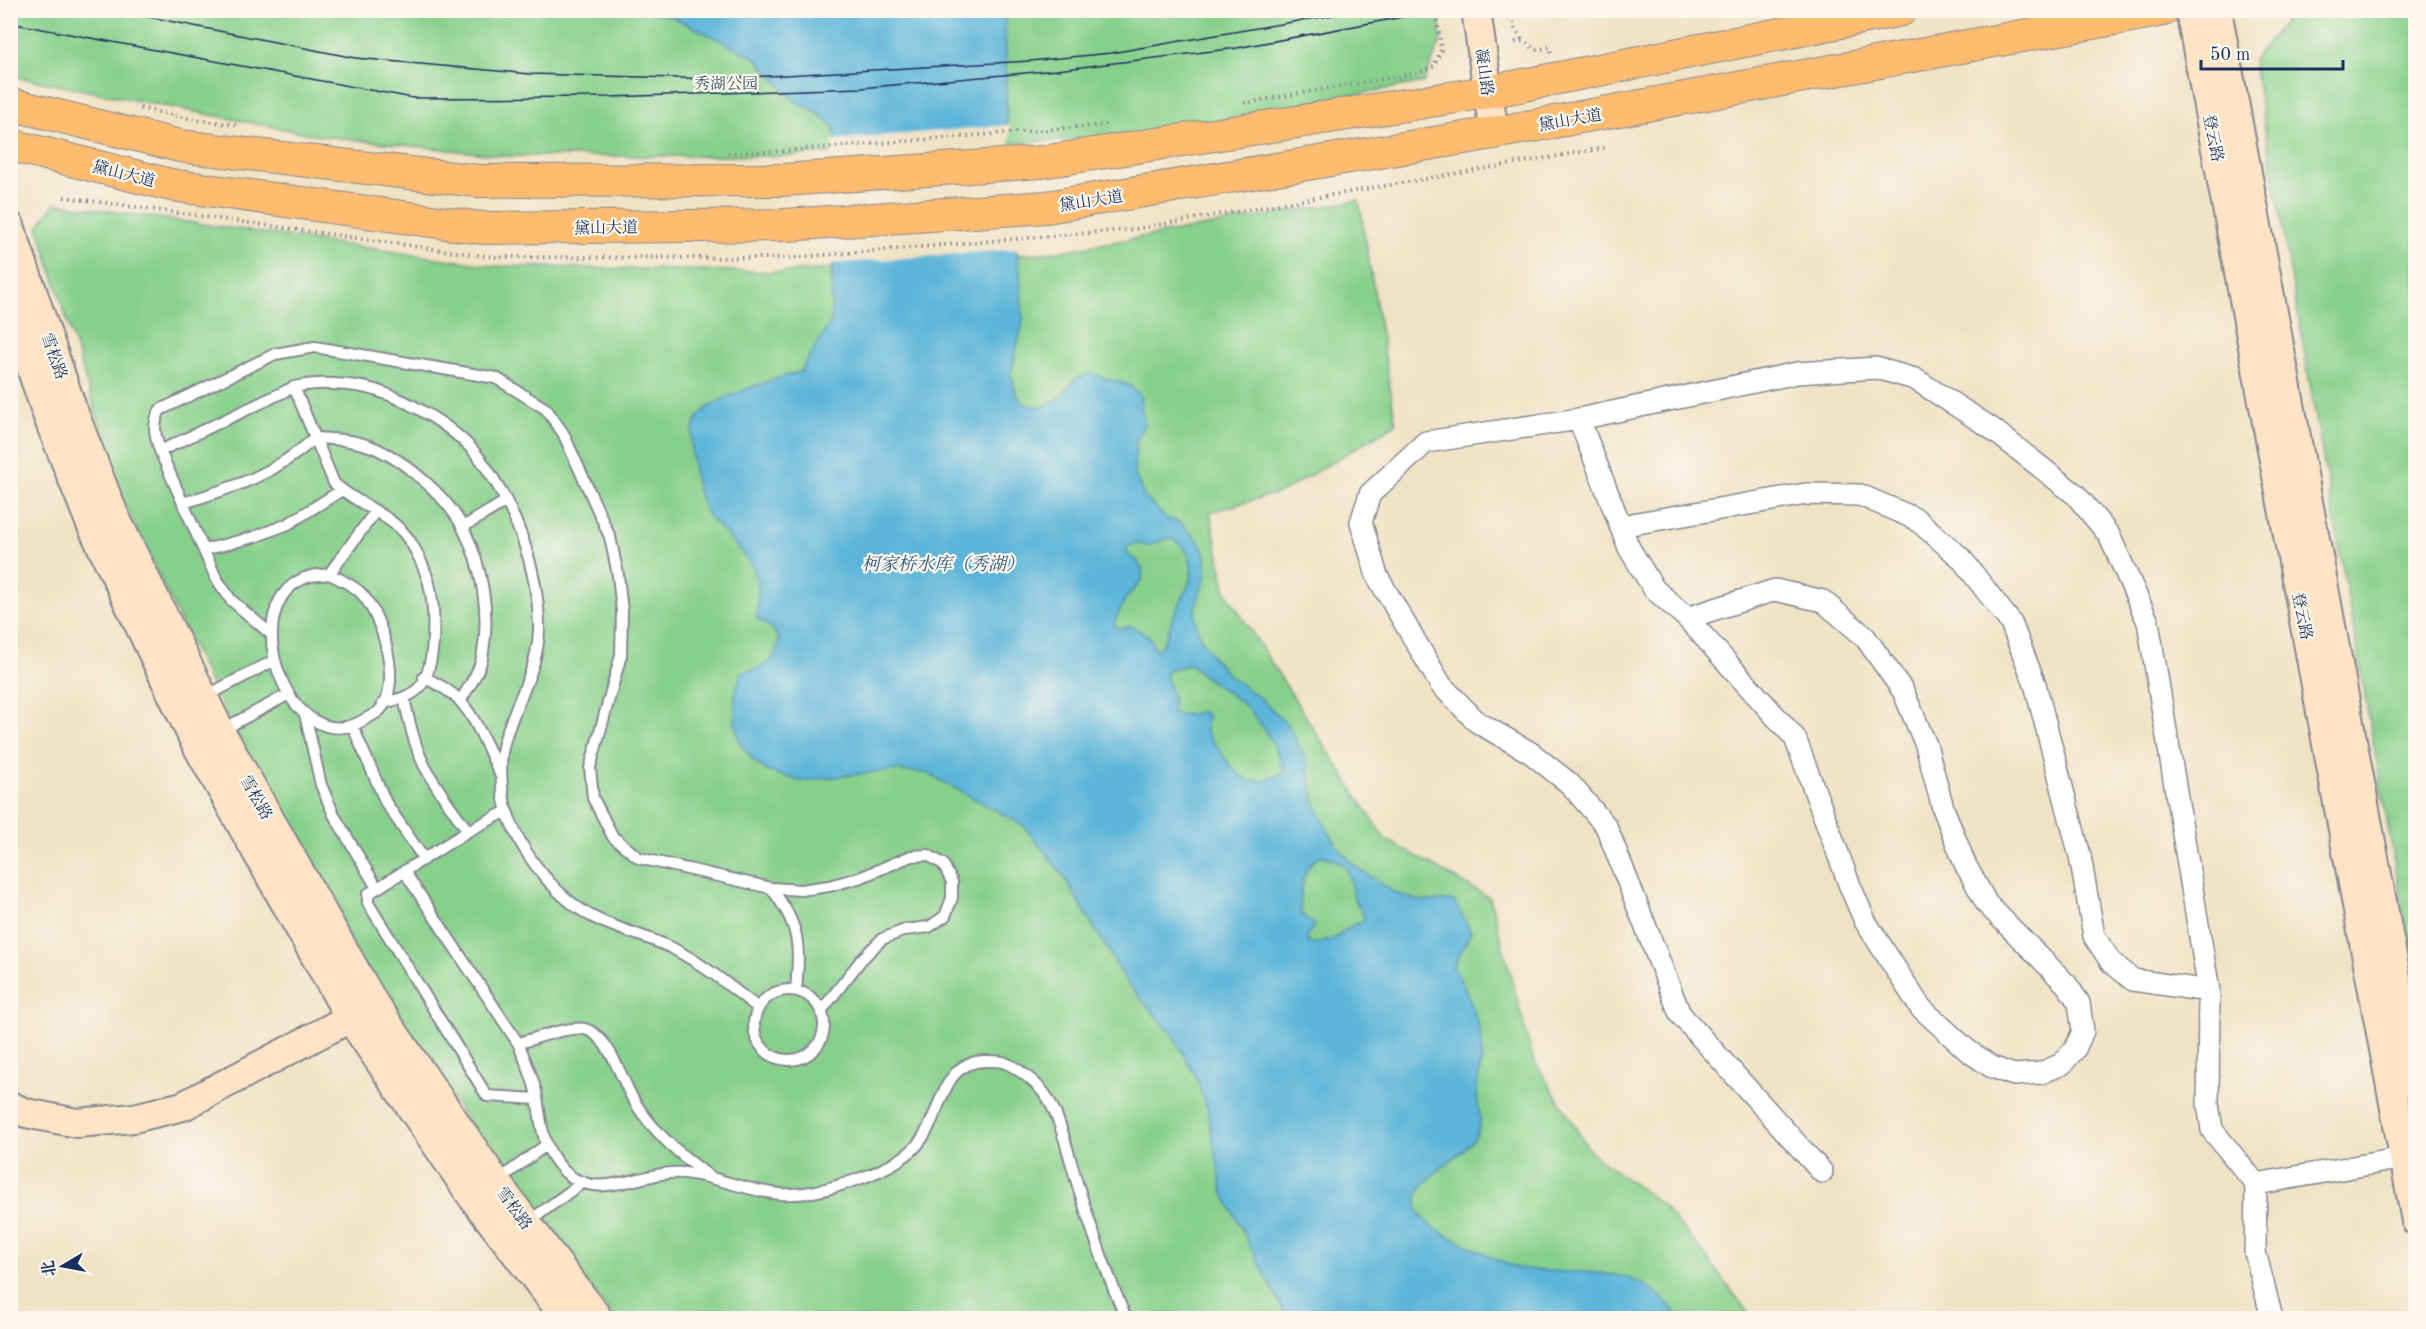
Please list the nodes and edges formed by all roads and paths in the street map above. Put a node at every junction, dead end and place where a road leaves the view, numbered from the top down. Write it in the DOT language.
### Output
graph roads {
  1 [pos="1436,10"];
  2 [pos="1476,10"];
  3 [pos="1511,10"];
  4 [pos="1901,10"];
  5 [pos="2163,10"];
  6 [pos="2190,10"];
  7 [pos="2217,10"];
  8 [pos="1523,41"];
  9 [pos="1515,42"];
  10 [pos="1552,55"];
  11 [pos="1488,92"];
  12 [pos="10,104"];
  13 [pos="1239,104"];
  14 [pos="129,106"];
  15 [pos="1114,124"];
  16 [pos="243,126"];
  17 [pos="1494,133"];
  18 [pos="10,145"];
  19 [pos="1604,148"];
  20 [pos="724,153"];
  21 [pos="783,166"];
  22 [pos="1049,221"];
  23 [pos="10,226"];
  24 [pos="788,258"];
  25 [pos="10,306"];
  26 [pos="294,387"];
  27 [pos="1579,419"];
  28 [pos="315,438"];
  29 [pos="160,451"];
  30 [pos="342,490"];
  31 [pos="506,501"];
  32 [pos="183,503"];
  33 [pos="375,512"];
  34 [pos="1620,526"];
  35 [pos="463,527"];
  36 [pos="204,550"];
  37 [pos="329,574"];
  38 [pos="1687,618"];
  39 [pos="272,635"];
  40 [pos="274,660"];
  41 [pos="424,677"];
  42 [pos="289,694"];
  43 [pos="404,698"];
  44 [pos="460,701"];
  45 [pos="383,703"];
  46 [pos="191,704"];
  47 [pos="305,714"];
  48 [pos="352,725"];
  49 [pos="208,737"];
  50 [pos="502,779"];
  51 [pos="507,811"];
  52 [pos="468,831"];
  53 [pos="424,858"];
  54 [pos="404,871"];
  55 [pos="377,888"];
  56 [pos="771,888"];
  57 [pos="796,990"];
  58 [pos="2209,991"];
  59 [pos="758,1008"];
  60 [pos="822,1010"];
  61 [pos="350,1018"];
  62 [pos="518,1043"];
  63 [pos="2415,1085"];
  64 [pos="537,1099"];
  65 [pos="10,1106"];
  66 [pos="546,1145"];
  67 [pos="2404,1158"];
  68 [pos="1822,1172"];
  69 [pos="713,1179"];
  70 [pos="583,1182"];
  71 [pos="2256,1184"];
  72 [pos="485,1190"];
  73 [pos="2415,1221"];
  74 [pos="515,1232"];
  75 [pos="566,1318"];
  76 [pos="598,1318"];
  77 [pos="1126,1318"];
  78 [pos="2272,1318"];
  1 -- 13 [label="path"];
  2 -- 11 [label="main road, 凝山路"];
  3 -- 8 [label="path"];
  4 -- 11 [label="main road"];
  5 -- 17 [label="main road, 黛山大道"];
  6 -- 67 [label="main road, 登云路"];
  7 -- 63 [label="main road, 登云路"];
  8 -- 9 [label="path"];
  8 -- 10 [label="path"];
  11 -- 17 [label="main road, 凝山路"];
  11 -- 21 [label="main road"];
  12 -- 21 [label="main road"];
  14 -- 16 [label="path"];
  15 -- 21 [label="path"];
  17 -- 22 [label="main road, 黛山大道"];
  18 -- 22 [label="main road, 黛山大道"];
  19 -- 22 [label="path"];
  20 -- 21 [label="path"];
  22 -- 24 [label="path"];
  23 -- 46 [label="main road, 雪松路"];
  25 -- 46 [label="main road, 雪松路"];
  26 -- 28 [label="lane"];
  26 -- 29 [label="lane"];
  26 -- 31 [label="lane"];
  27 -- 34 [label="street"];
  27 -- 58 [label="street"];
  27 -- 68 [label="street"];
  28 -- 30 [label="lane"];
  28 -- 32 [label="lane"];
  28 -- 35 [label="lane"];
  29 -- 32 [label="lane"];
  29 -- 56 [label="lane"];
  30 -- 33 [label="lane"];
  30 -- 36 [label="lane"];
  31 -- 35 [label="lane"];
  31 -- 50 [label="lane"];
  32 -- 36 [label="lane"];
  33 -- 37 [label="lane"];
  33 -- 41 [label="lane"];
  34 -- 38 [label="street"];
  34 -- 58 [label="street"];
  35 -- 44 [label="lane"];
  36 -- 39 [label="lane"];
  37 -- 39 [label="lane"];
  37 -- 45 [label="lane"];
  38 -- 38 [label="street"];
  39 -- 40 [label="lane"];
  40 -- 42 [label="lane"];
  40 -- 46 [label="lane"];
  41 -- 43 [label="lane"];
  41 -- 44 [label="lane"];
  42 -- 47 [label="lane"];
  42 -- 49 [label="lane"];
  43 -- 45 [label="lane"];
  43 -- 52 [label="lane"];
  44 -- 50 [label="lane"];
  45 -- 48 [label="lane"];
  46 -- 49 [label="main road, 雪松路"];
  47 -- 48 [label="lane"];
  47 -- 55 [label="lane"];
  48 -- 53 [label="lane"];
  49 -- 61 [label="main road, 雪松路"];
  49 -- 72 [label="main road, 雪松路"];
  50 -- 51 [label="lane"];
  51 -- 52 [label="lane"];
  51 -- 59 [label="lane"];
  52 -- 53 [label="lane"];
  53 -- 54 [label="lane"];
  54 -- 55 [label="lane"];
  54 -- 62 [label="lane"];
  55 -- 64 [label="lane"];
  56 -- 57 [label="lane"];
  56 -- 60 [label="lane"];
  57 -- 59 [label="lane"];
  57 -- 60 [label="lane"];
  58 -- 71 [label="street"];
  59 -- 60 [label="lane"];
  61 -- 65 [label="main road"];
  61 -- 72 [label="main road, 雪松路"];
  62 -- 64 [label="lane"];
  62 -- 69 [label="lane"];
  64 -- 66 [label="lane"];
  66 -- 70 [label="lane"];
  66 -- 72 [label="lane"];
  67 -- 71 [label="street"];
  67 -- 73 [label="main road, 登云路"];
  69 -- 70 [label="lane"];
  69 -- 77 [label="lane"];
  70 -- 74 [label="lane"];
  71 -- 78 [label="street"];
  72 -- 74 [label="main road, 雪松路"];
  74 -- 75 [label="main road, 雪松路"];
  74 -- 76 [label="main road, 雪松路"];
}
